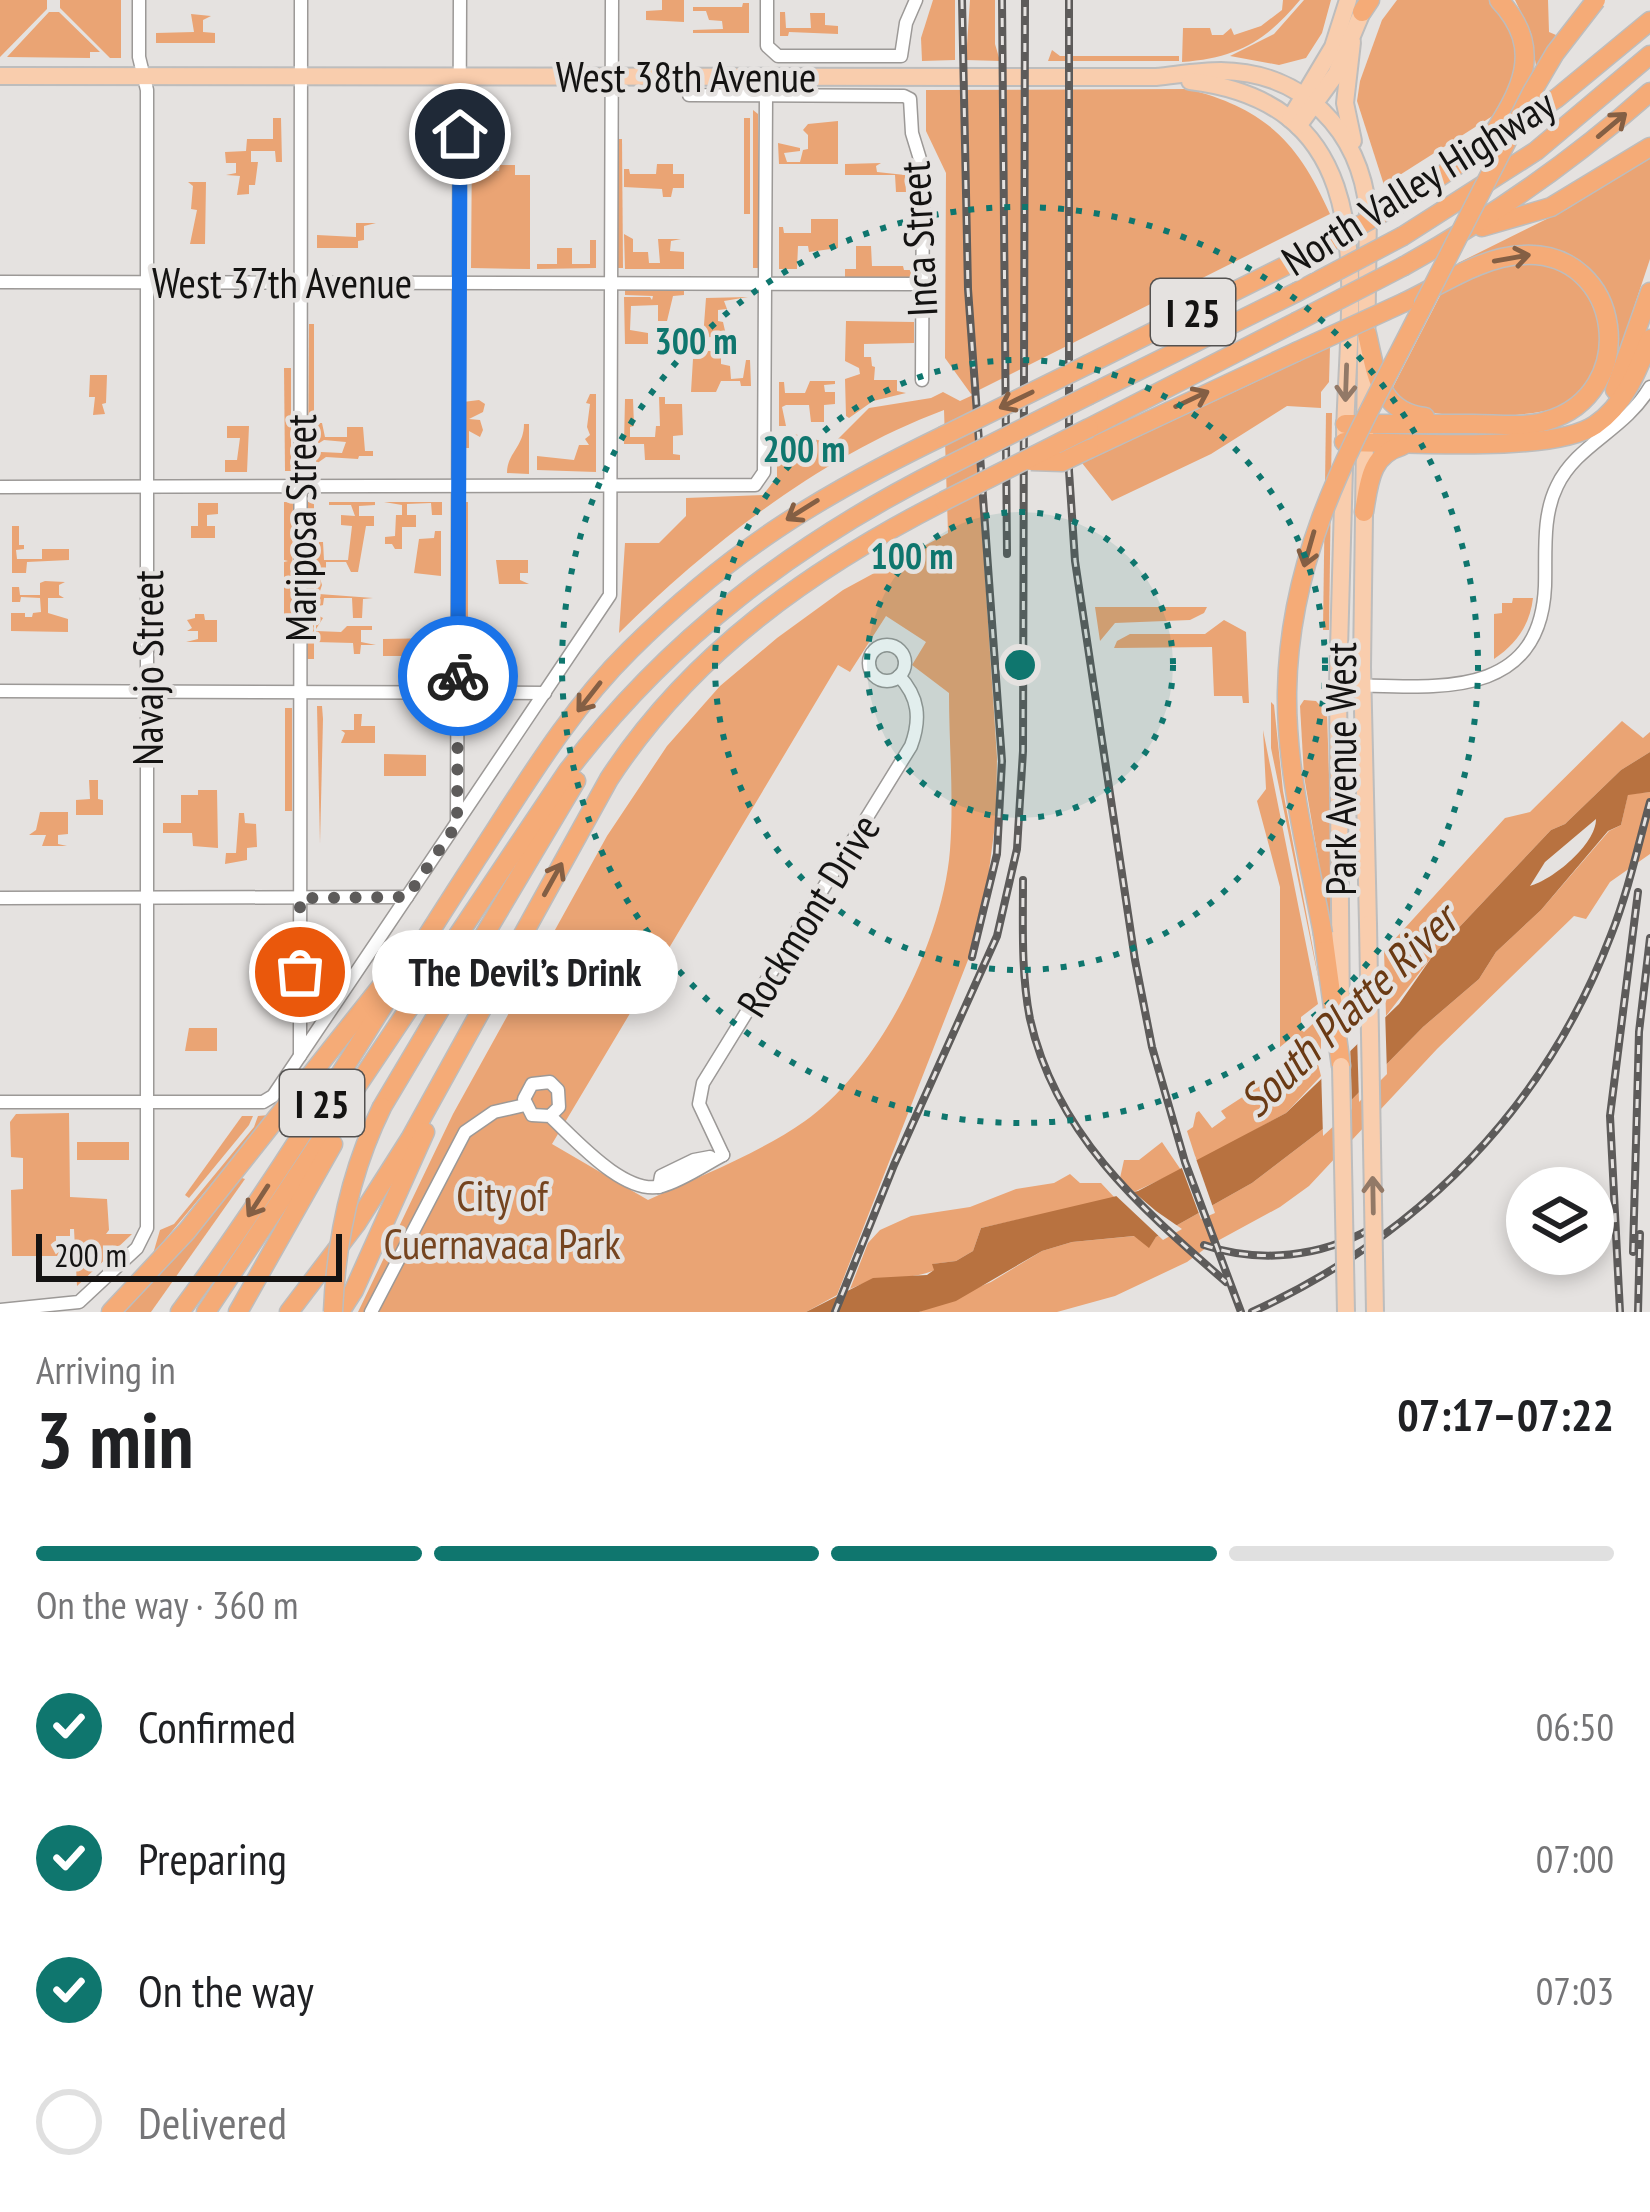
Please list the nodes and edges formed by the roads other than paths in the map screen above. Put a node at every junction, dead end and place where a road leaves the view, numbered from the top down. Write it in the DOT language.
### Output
graph roads {
  1 [pos="139,0"];
  2 [pos="301,0"];
  3 [pos="460,0"];
  4 [pos="612,0"];
  5 [pos="766,0"];
  6 [pos="916,0"];
  7 [pos="1498,0"];
  8 [pos="1596,0"];
  9 [pos="1361,3"];
  10 [pos="1650,21"];
  11 [pos="1352,42"];
  12 [pos="1650,56"];
  13 [pos="1324,64"];
  14 [pos="0,76"];
  15 [pos="144,76"];
  16 [pos="300,76"];
  17 [pos="460,76"];
  18 [pos="612,76"];
  19 [pos="689,76"];
  20 [pos="1156,76"];
  21 [pos="1261,76"];
  22 [pos="1650,92"];
  23 [pos="766,96"];
  24 [pos="910,99"];
  25 [pos="1310,99"];
  26 [pos="1294,123"];
  27 [pos="1650,147"];
  28 [pos="1484,148"];
  29 [pos="1362,177"];
  30 [pos="1466,232"];
  31 [pos="0,282"];
  32 [pos="147,282"];
  33 [pos="300,282"];
  34 [pos="459,282"];
  35 [pos="612,283"];
  36 [pos="765,284"];
  37 [pos="923,284"];
  38 [pos="1650,292"];
  39 [pos="1367,334"];
  40 [pos="1650,339"];
  41 [pos="922,380"];
  42 [pos="1650,387"];
  43 [pos="1490,424"];
  44 [pos="1354,433"];
  45 [pos="1532,440"];
  46 [pos="1424,442"];
  47 [pos="1026,461"];
  48 [pos="612,486"];
  49 [pos="0,487"];
  50 [pos="147,487"];
  51 [pos="300,487"];
  52 [pos="458,487"];
  53 [pos="1364,512"];
  54 [pos="652,673"];
  55 [pos="899,676"];
  56 [pos="1338,685"];
  57 [pos="1362,685"];
  58 [pos="0,691"];
  59 [pos="147,691"];
  60 [pos="300,691"];
  61 [pos="458,692"];
  62 [pos="545,693"];
  63 [pos="457,824"];
  64 [pos="457,890"];
  65 [pos="407,897"];
  66 [pos="0,898"];
  67 [pos="147,898"];
  68 [pos="300,898"];
  69 [pos="1332,930"];
  70 [pos="477,1018"];
  71 [pos="381,1054"];
  72 [pos="300,1057"];
  73 [pos="1341,1066"];
  74 [pos="0,1102"];
  75 [pos="147,1102"];
  76 [pos="524,1105"];
  77 [pos="550,1116"];
  78 [pos="0,1310"];
  79 [pos="111,1312"];
  80 [pos="180,1312"];
  81 [pos="206,1312"];
  82 [pos="238,1312"];
  83 [pos="289,1312"];
  84 [pos="337,1312"];
  85 [pos="371,1312"];
  86 [pos="1346,1312"];
  87 [pos="1375,1312"];
  1 -- 15 [label="street, Navajo Street"];
  2 -- 16 [label="street, Mariposa Street"];
  3 -- 17 [label="street"];
  4 -- 18 [label="street"];
  5 -- 6 [label="street"];
  7 -- 28 [label="highway"];
  8 -- 69 [label="highway, one-way, bridge"];
  9 -- 11 [label="main road"];
  9 -- 13 [label="main road"];
  10 -- 28 [label="highway, North Valley Highway / I 25"];
  11 -- 25 [label="main road"];
  11 -- 29 [label="main road"];
  12 -- 54 [label="highway, bridge"];
  13 -- 21 [label="main road"];
  13 -- 25 [label="main road"];
  14 -- 15 [label="main road, West 38th Avenue"];
  15 -- 16 [label="main road, West 38th Avenue"];
  15 -- 32 [label="street, Navajo Street"];
  16 -- 17 [label="main road, West 38th Avenue"];
  16 -- 33 [label="street, Mariposa Street"];
  17 -- 18 [label="main road, West 38th Avenue"];
  17 -- 34 [label="street"];
  18 -- 19 [label="main road, West 38th Avenue"];
  18 -- 35 [label="street"];
  19 -- 20 [label="main road, West 38th Avenue"];
  19 -- 23 [label="street, West 38th Avenue"];
  20 -- 21 [label="main road, West 38th Avenue"];
  20 -- 26 [label="main road, West 38th Avenue"];
  21 -- 25 [label="main road, West 38th Avenue"];
  30 -- 22 [label="highway, North Valley Highway / I 25, one-way"];
  23 -- 24 [label="street, West 38th Avenue"];
  23 -- 36 [label="street"];
  24 -- 37 [label="street, Inca Street"];
  25 -- 26 [label="main road"];
  25 -- 29 [label="main road"];
  26 -- 44 [label="main road, one-way"];
  27 -- 30 [label="highway"];
  28 -- 64 [label="highway, North Valley Highway / I 25, one-way, bridge"];
  29 -- 39 [label="main road"];
  30 -- 47 [label="highway, North Valley Highway / I 25, bridge"];
  31 -- 32 [label="street, West 37th Avenue"];
  32 -- 33 [label="street, West 37th Avenue"];
  32 -- 50 [label="street, Navajo Street"];
  33 -- 34 [label="street, West 37th Avenue"];
  33 -- 51 [label="street, Mariposa Street"];
  34 -- 35 [label="street, West 37th Avenue"];
  34 -- 52 [label="street"];
  35 -- 36 [label="street, West 37th Avenue"];
  35 -- 48 [label="street"];
  36 -- 37 [label="street, West 37th Avenue"];
  36 -- 48 [label="street"];
  37 -- 41 [label="street, Inca Street"];
  38 -- 45 [label="highway"];
  39 -- 43 [label="highway"];
  39 -- 44 [label="main road"];
  40 -- 45 [label="highway"];
  42 -- 57 [label="street"];
  43 -- 44 [label="highway"];
  47 -- 43 [label="highway, one-way, bridge"];
  44 -- 46 [label="highway"];
  44 -- 53 [label="main road, Park Avenue West"];
  44 -- 56 [label="main road, Park Avenue West"];
  45 -- 46 [label="highway"];
  46 -- 53 [label="highway"];
  70 -- 47 [label="highway, North Valley Highway / I 25, one-way, bridge"];
  48 -- 52 [label="street"];
  48 -- 62 [label="street"];
  49 -- 50 [label="street"];
  50 -- 51 [label="street"];
  50 -- 59 [label="street, Navajo Street"];
  51 -- 52 [label="street"];
  51 -- 60 [label="street, Mariposa Street"];
  52 -- 61 [label="street"];
  53 -- 57 [label="main road, Park Avenue West"];
  54 -- 71 [label="highway"];
  54 -- 84 [label="highway, bridge"];
  55 -- 77 [label="street, Rockmont Drive"];
  56 -- 57 [label="street"];
  56 -- 69 [label="main road, Park Avenue West"];
  87 -- 57 [label="main road, Park Avenue West, one-way, bridge"];
  58 -- 59 [label="street"];
  59 -- 60 [label="street"];
  59 -- 67 [label="street, Navajo Street"];
  60 -- 61 [label="street"];
  60 -- 68 [label="street, Mariposa Street"];
  61 -- 62 [label="street"];
  61 -- 63 [label="street"];
  62 -- 63 [label="street"];
  63 -- 65 [label="street"];
  64 -- 79 [label="highway"];
  64 -- 80 [label="highway, North Valley Highway / I 25, one-way"];
  65 -- 68 [label="street"];
  65 -- 72 [label="street"];
  66 -- 67 [label="street"];
  67 -- 68 [label="street"];
  67 -- 75 [label="street, Navajo Street"];
  68 -- 72 [label="street, Mariposa Street"];
  69 -- 73 [label="main road, Park Avenue West"];
  69 -- 73 [label="highway"];
  70 -- 83 [label="highway, North Valley Highway / I 25"];
  70 -- 84 [label="highway"];
  71 -- 81 [label="highway"];
  71 -- 82 [label="highway"];
  72 -- 75 [label="street"];
  73 -- 86 [label="main road, Park Avenue West, bridge"];
  74 -- 75 [label="street"];
  75 -- 78 [label="street, Navajo Street"];
  76 -- 77 [label="street, Rockmont Drive"];
  76 -- 77 [label="street, Rockmont Drive"];
  76 -- 85 [label="street, Rockmont Drive"];
}
